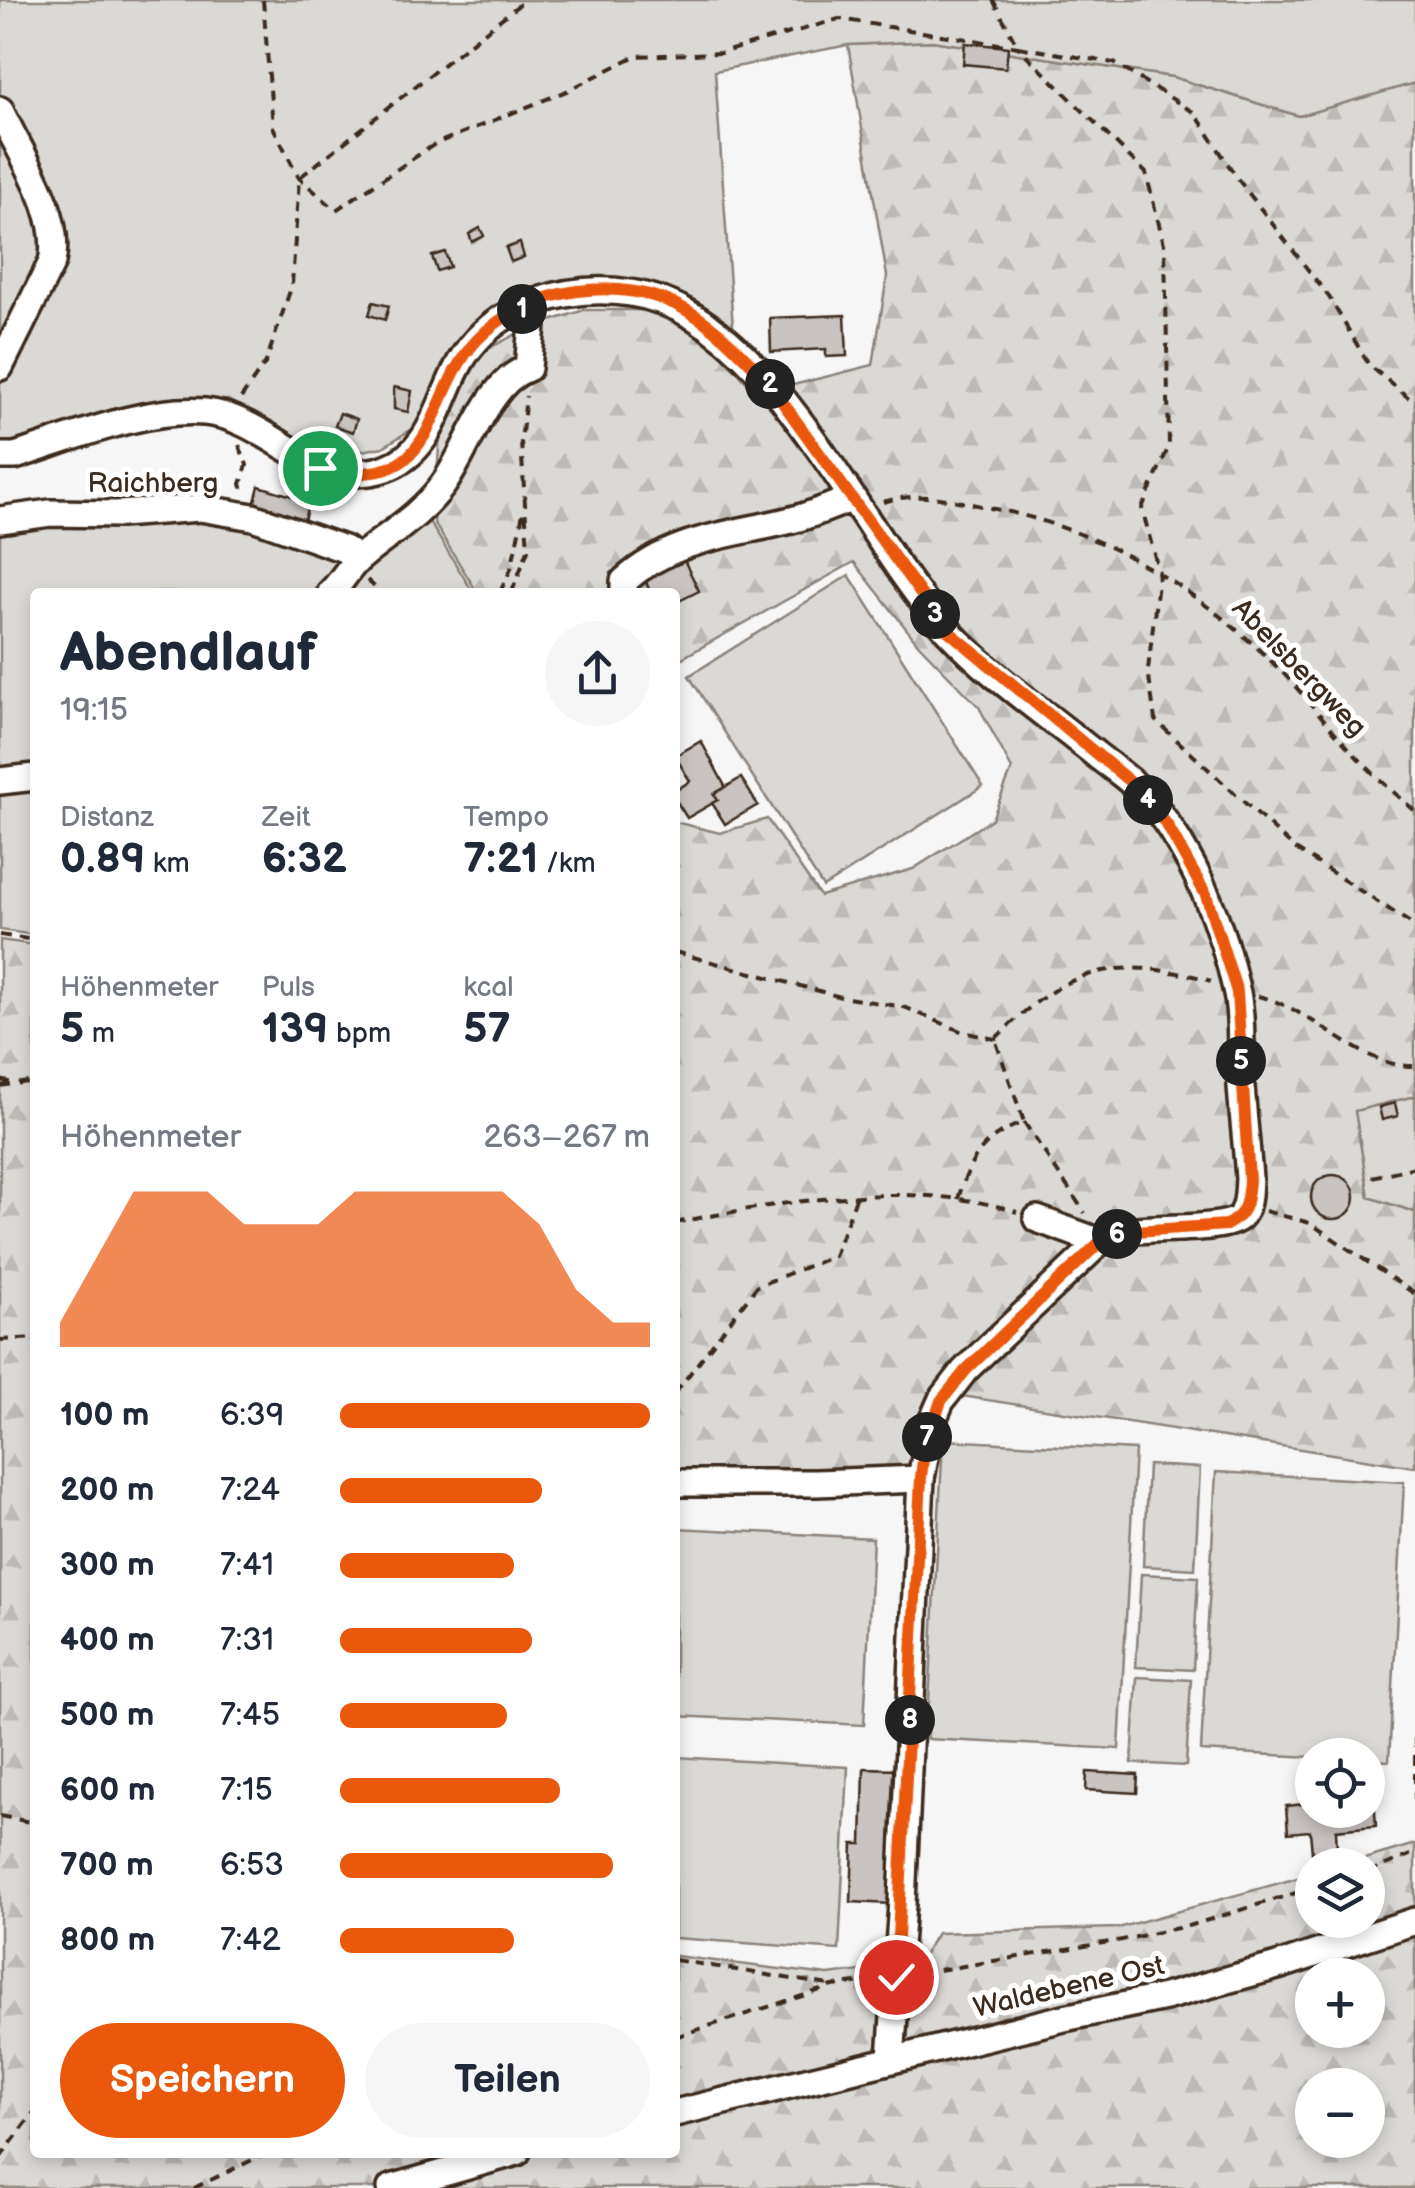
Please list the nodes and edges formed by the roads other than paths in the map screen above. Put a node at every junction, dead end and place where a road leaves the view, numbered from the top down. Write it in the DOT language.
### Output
graph roads {
  1 [pos="0,110"];
  2 [pos="534,303"];
  3 [pos="0,367"];
  4 [pos="0,456"];
  5 [pos="855,504"];
  6 [pos="0,520"];
  7 [pos="358,558"];
  8 [pos="334,588"];
  9 [pos="624,588"];
  10 [pos="30,778"];
  11 [pos="0,781"];
  12 [pos="1038,1219"];
  13 [pos="1100,1242"];
  14 [pos="921,1478"];
  15 [pos="680,1484"];
  16 [pos="1415,1921"];
  17 [pos="890,2060"];
  18 [pos="680,2112"];
  19 [pos="496,2158"];
  20 [pos="391,2188"];
  1 -- 3 [label="street"];
  2 -- 4 [label="street"];
  2 -- 5 [label="street"];
  2 -- 7 [label="street"];
  5 -- 9 [label="street"];
  5 -- 13 [label="street"];
  6 -- 7 [label="street, Raichberg"];
  7 -- 8 [label="street"];
  10 -- 11 [label="street"];
  12 -- 13 [label="street"];
  13 -- 14 [label="street"];
  14 -- 15 [label="street"];
  14 -- 17 [label="street"];
  16 -- 17 [label="street, Waldebene Ost"];
  17 -- 18 [label="street, Waldebene Ost"];
  19 -- 20 [label="street"];
}
